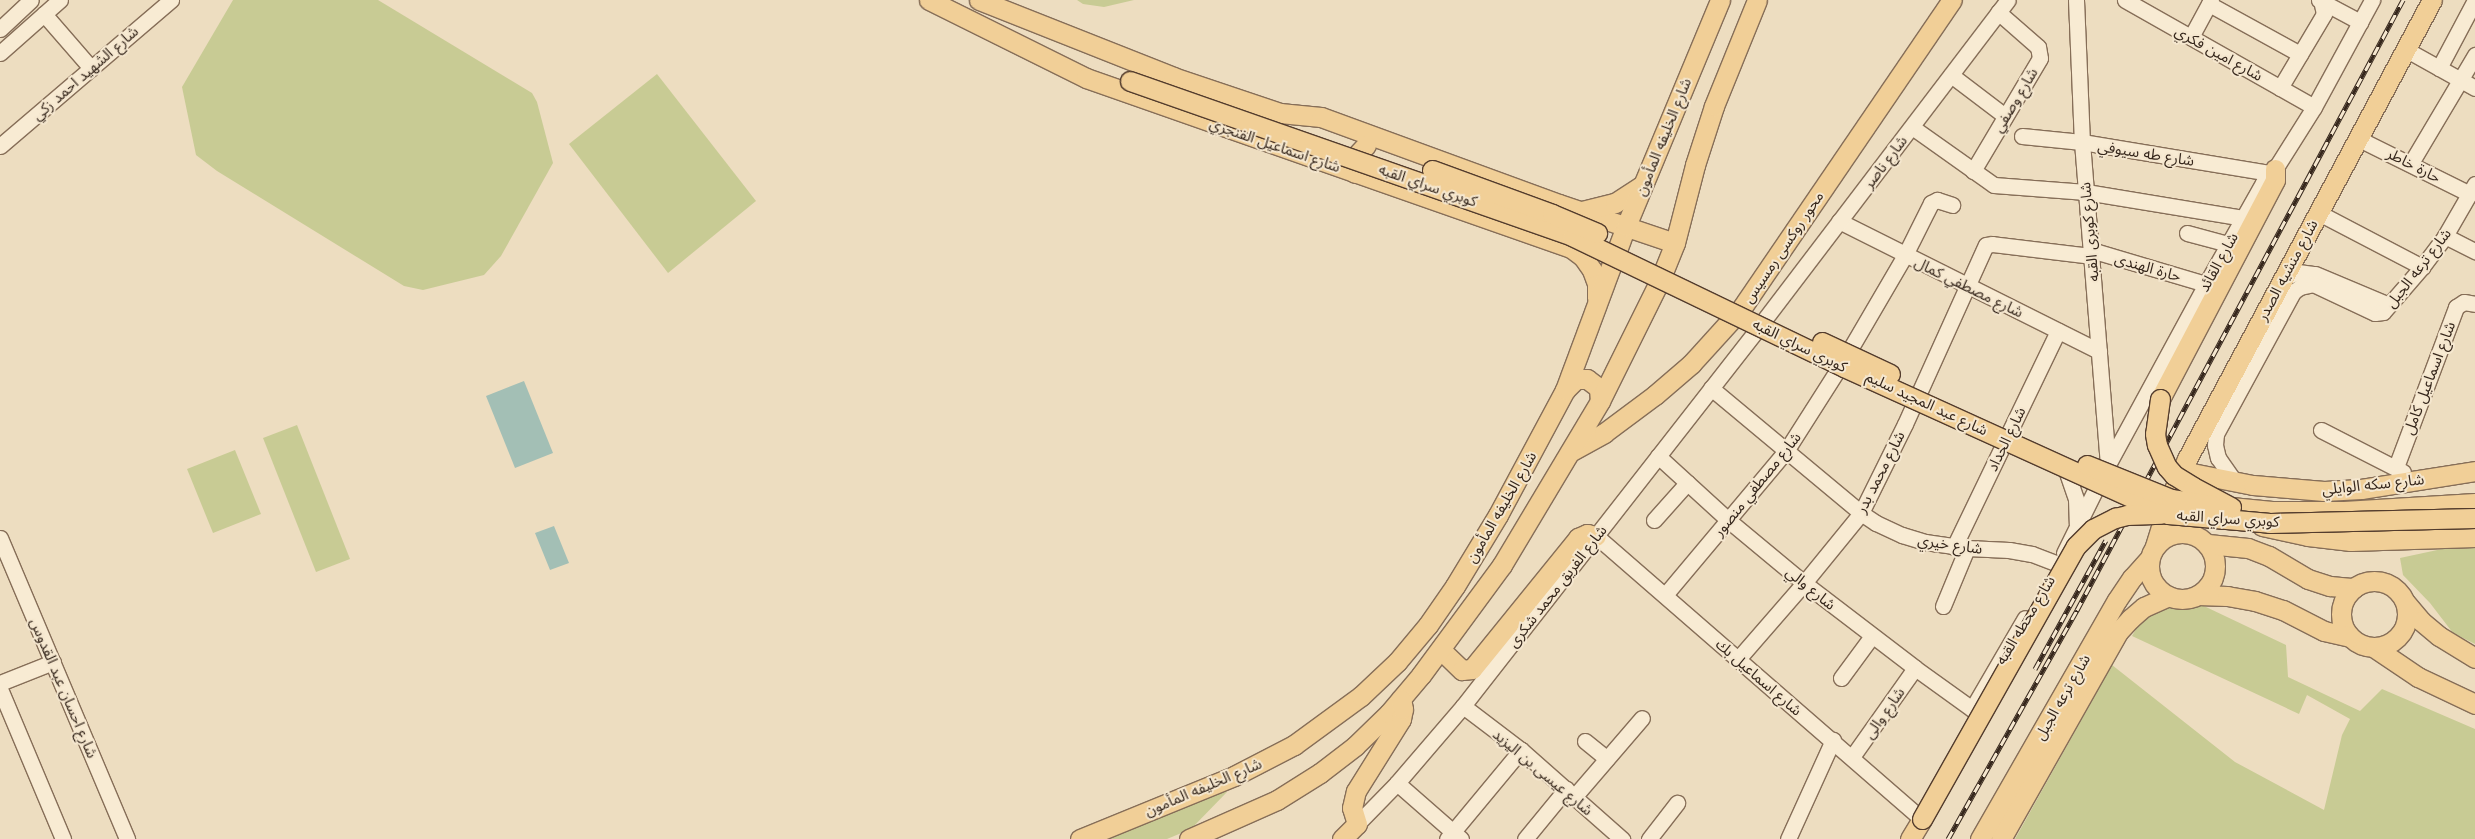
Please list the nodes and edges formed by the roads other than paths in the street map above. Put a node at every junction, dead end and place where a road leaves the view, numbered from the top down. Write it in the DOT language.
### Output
graph roads {
  1 [pos="31,0"];
  2 [pos="60,0"];
  3 [pos="171,0"];
  4 [pos="929,0"];
  5 [pos="979,0"];
  6 [pos="1720,0"];
  7 [pos="1757,0"];
  8 [pos="1952,0"];
  9 [pos="2008,0"];
  10 [pos="2076,0"];
  11 [pos="2125,0"];
  12 [pos="2320,0"];
  13 [pos="2372,0"];
  14 [pos="2432,0"];
  15 [pos="2475,0"];
  16 [pos="2210,2"];
  17 [pos="1998,12"];
  18 [pos="44,14"];
  19 [pos="2360,22"];
  20 [pos="0,29"];
  21 [pos="2191,37"];
  22 [pos="1024,46"];
  23 [pos="2405,49"];
  24 [pos="0,53"];
  25 [pos="2300,54"];
  26 [pos="2475,55"];
  27 [pos="92,68"];
  28 [pos="2439,68"];
  29 [pos="1950,75"];
  30 [pos="2461,79"];
  31 [pos="2280,88"];
  32 [pos="2475,88"];
  33 [pos="2314,107"];
  34 [pos="1280,113"];
  35 [pos="2005,116"];
  36 [pos="1912,126"];
  37 [pos="2022,136"];
  38 [pos="2357,138"];
  39 [pos="2082,142"];
  40 [pos="1366,145"];
  41 [pos="0,146"];
  42 [pos="2411,163"];
  43 [pos="1973,171"];
  44 [pos="2272,171"];
  45 [pos="1355,173"];
  46 [pos="1644,184"];
  47 [pos="2472,189"];
  48 [pos="2086,192"];
  49 [pos="1558,204"];
  50 [pos="1952,205"];
  51 [pos="1582,212"];
  52 [pos="2317,212"];
  53 [pos="2243,218"];
  54 [pos="1839,221"];
  55 [pos="1626,226"];
  56 [pos="2187,233"];
  57 [pos="2445,236"];
  58 [pos="1547,239"];
  59 [pos="1675,243"];
  60 [pos="2228,244"];
  61 [pos="2475,251"];
  62 [pos="2091,253"];
  63 [pos="1905,255"];
  64 [pos="2422,267"];
  65 [pos="2282,279"];
  66 [pos="2206,284"];
  67 [pos="1969,287"];
  68 [pos="1597,300"];
  69 [pos="2474,303"];
  70 [pos="2389,305"];
  71 [pos="1761,324"];
  72 [pos="2058,331"];
  73 [pos="2099,351"];
  74 [pos="1842,363"];
  75 [pos="1711,388"];
  76 [pos="1565,390"];
  77 [pos="1916,399"];
  78 [pos="1600,401"];
  79 [pos="2321,430"];
  80 [pos="2005,440"];
  81 [pos="1786,451"];
  82 [pos="1570,452"];
  83 [pos="1658,456"];
  84 [pos="2396,467"];
  85 [pos="2106,468"];
  86 [pos="2066,470"];
  87 [pos="2182,471"];
  88 [pos="2475,471"];
  89 [pos="2208,478"];
  90 [pos="2410,481"];
  91 [pos="2235,482"];
  92 [pos="1687,483"];
  93 [pos="2475,484"];
  94 [pos="2475,502"];
  95 [pos="2231,508"];
  96 [pos="2344,511"];
  97 [pos="1861,513"];
  98 [pos="2168,514"];
  99 [pos="2475,518"];
  100 [pos="1654,520"];
  101 [pos="1728,520"];
  102 [pos="2246,521"];
  103 [pos="2076,530"];
  104 [pos="2188,532"];
  105 [pos="1596,536"];
  106 [pos="2475,537"];
  107 [pos="0,538"];
  108 [pos="2208,544"];
  109 [pos="1960,548"];
  110 [pos="2152,552"];
  111 [pos="2058,564"];
  112 [pos="1804,583"];
  113 [pos="2354,588"];
  114 [pos="1665,595"];
  115 [pos="2198,595"];
  116 [pos="2169,596"];
  117 [pos="2406,603"];
  118 [pos="1943,606"];
  119 [pos="1872,636"];
  120 [pos="2350,638"];
  121 [pos="2375,648"];
  122 [pos="1441,650"];
  123 [pos="2475,658"];
  124 [pos="1738,659"];
  125 [pos="53,662"];
  126 [pos="1915,668"];
  127 [pos="1841,678"];
  128 [pos="0,683"];
  129 [pos="0,689"];
  130 [pos="1401,699"];
  131 [pos="2475,704"];
  132 [pos="1463,706"];
  133 [pos="1972,709"];
  134 [pos="2060,717"];
  135 [pos="1642,718"];
  136 [pos="1833,740"];
  137 [pos="1585,741"];
  138 [pos="1521,750"];
  139 [pos="1852,757"];
  140 [pos="1607,759"];
  141 [pos="1396,782"];
  142 [pos="1570,793"];
  143 [pos="1677,803"];
  144 [pos="1922,818"];
  145 [pos="1357,824"];
  146 [pos="1196,836"];
  147 [pos="1454,836"];
  148 [pos="63,839"];
  149 [pos="127,839"];
  150 [pos="1080,839"];
  151 [pos="1224,839"];
  152 [pos="1342,839"];
  153 [pos="1525,839"];
  154 [pos="1622,839"];
  155 [pos="1649,839"];
  156 [pos="1788,839"];
  157 [pos="1910,839"];
  158 [pos="1980,839"];
  159 [pos="2001,839"];
  1 -- 20 [label="street"];
  2 -- 18 [label="street"];
  3 -- 27 [label="street, شارع الشهيد احمد زكي"];
  4 -- 22 [label="main road, شارع اسماعيل الفنجري"];
  5 -- 34 [label="main road"];
  6 -- 46 [label="main road, شارع الخليفه المأمون"];
  7 -- 59 [label="main road, شارع الخليفه المأمون"];
  8 -- 82 [label="main road, محور روكسى رمسيس"];
  9 -- 17 [label="street, شارع ناصر"];
  10 -- 39 [label="street, شارع كوبرى القبه"];
  11 -- 21 [label="street, شارع امين فكري"];
  12 -- 19 [label="street"];
  12 -- 25 [label="street"];
  13 -- 19 [label="street, شارع القائد"];
  14 -- 23 [label="main road, شارع منشيه الصدر"];
  15 -- 28 [label="street"];
  16 -- 21 [label="street"];
  16 -- 25 [label="street"];
  17 -- 29 [label="street, شارع ناصر"];
  17 -- 35 [label="street, شارع وصفي"];
  18 -- 24 [label="street"];
  18 -- 27 [label="street"];
  19 -- 33 [label="street, شارع القائد"];
  21 -- 31 [label="street, شارع امين فكري"];
  22 -- 45 [label="main road, شارع اسماعيل الفنجري"];
  22 -- 98 [label="main road, كوبري سراي القبه, bridge"];
  23 -- 28 [label="street"];
  23 -- 38 [label="main road, شارع منشيه الصدر"];
  25 -- 31 [label="street"];
  26 -- 30 [label="street"];
  27 -- 41 [label="street, شارع الشهيد احمد زكي"];
  28 -- 30 [label="street"];
  29 -- 35 [label="street"];
  29 -- 36 [label="street, شارع ناصر"];
  30 -- 32 [label="street"];
  30 -- 42 [label="street"];
  31 -- 33 [label="street, شارع امين فكري"];
  33 -- 44 [label="street, شارع القائد"];
  34 -- 40 [label="main road, كوبري سراي القبه"];
  34 -- 49 [label="main road"];
  35 -- 43 [label="street, شارع وصفي"];
  36 -- 43 [label="street"];
  36 -- 54 [label="street, شارع ناصر"];
  37 -- 39 [label="street, شارع طه سيوفي"];
  38 -- 42 [label="street, حارة خاطر"];
  38 -- 52 [label="main road, شارع منشيه الصدر"];
  39 -- 44 [label="street, شارع طه سيوفي"];
  39 -- 48 [label="street, شارع كوبرى القبه"];
  40 -- 45 [label="main road"];
  40 -- 95 [label="main road, كوبري سراي القبه, bridge"];
  42 -- 47 [label="street, حارة خاطر"];
  43 -- 48 [label="street"];
  44 -- 53 [label="street, شارع القائد"];
  44 -- 95 [label="main road, bridge"];
  45 -- 58 [label="main road, شارع اسماعيل الفنجري"];
  46 -- 51 [label="main road"];
  46 -- 55 [label="main road, شارع الخليفه المأمون"];
  47 -- 57 [label="street, شارع ترعه الجبل"];
  48 -- 53 [label="street"];
  48 -- 62 [label="street, شارع كوبرى القبه"];
  49 -- 51 [label="main road"];
  49 -- 58 [label="main road"];
  50 -- 63 [label="street, شارع مصطفي منصور"];
  51 -- 55 [label="main road"];
  52 -- 64 [label="street"];
  52 -- 65 [label="main road, شارع منشيه الصدر"];
  53 -- 60 [label="street, شارع القائد"];
  54 -- 63 [label="street, شارع مصطفي كمال"];
  54 -- 71 [label="street, شارع ناصر"];
  55 -- 59 [label="main road"];
  55 -- 68 [label="main road, شارع الخليفه المأمون"];
  56 -- 60 [label="street"];
  57 -- 61 [label="street"];
  57 -- 64 [label="street, شارع ترعه الجبل"];
  58 -- 68 [label="main road, شارع اسماعيل الفنجري"];
  59 -- 78 [label="main road, شارع الخليفه المأمون"];
  60 -- 66 [label="street, شارع القائد"];
  62 -- 66 [label="street, حارة الهندى"];
  62 -- 67 [label="street, حارة الهندى"];
  62 -- 73 [label="street, شارع كوبرى القبه"];
  63 -- 67 [label="street, شارع مصطفي كمال"];
  63 -- 74 [label="street, شارع مصطفي منصور"];
  64 -- 70 [label="street, شارع ترعه الجبل"];
  65 -- 70 [label="street"];
  65 -- 87 [label="main road, شارع منشيه الصدر"];
  66 -- 85 [label="street, شارع القائد"];
  67 -- 72 [label="street, شارع مصطفي كمال"];
  67 -- 77 [label="street, شارع محمد بدر"];
  68 -- 76 [label="main road, شارع الخليفه المأمون"];
  69 -- 84 [label="street, شارع اسماعيل كامل"];
  70 -- 91 [label="street, شارع ترعه الجبل"];
  71 -- 74 [label="street, شارع عبد المجيد سليم"];
  71 -- 75 [label="street, شارع الفريق محمد شكرى"];
  72 -- 73 [label="street, شارع مصطفي كمال"];
  72 -- 80 [label="street, شارع الحداد"];
  73 -- 85 [label="street, شارع كوبرى القبه"];
  74 -- 77 [label="street, شارع عبد المجيد سليم"];
  74 -- 81 [label="street, شارع مصطفي منصور"];
  75 -- 81 [label="street, شارع خيري"];
  75 -- 83 [label="street, شارع الفريق محمد شكرى"];
  76 -- 78 [label="main road"];
  76 -- 150 [label="main road, شارع الخليفه المأمون"];
  77 -- 80 [label="street, شارع عبد المجيد سليم"];
  77 -- 97 [label="street, شارع محمد بدر"];
  78 -- 82 [label="main road, شارع الخليفه المأمون"];
  79 -- 84 [label="street"];
  80 -- 86 [label="street, شارع عبد المجيد سليم"];
  80 -- 109 [label="street, شارع الحداد"];
  81 -- 97 [label="street, شارع خيري"];
  81 -- 101 [label="street, شارع مصطفي منصور"];
  82 -- 122 [label="main road, شارع الخليفه المأمون"];
  83 -- 92 [label="street, شارع والي"];
  83 -- 105 [label="street, شارع الفريق محمد شكرى"];
  84 -- 90 [label="street"];
  85 -- 86 [label="street, شارع عبد المجيد سليم"];
  85 -- 103 [label="street, شارع القائد"];
  86 -- 103 [label="street"];
  87 -- 89 [label="main road, شارع سكه الوايلي"];
  87 -- 110 [label="main road, شارع منشيه الصدر"];
  88 -- 90 [label="main road, شارع سكه الوايلي"];
  89 -- 91 [label="main road, شارع سكه الوايلي"];
  89 -- 104 [label="main road"];
  90 -- 91 [label="main road, شارع سكه الوايلي"];
  92 -- 100 [label="street"];
  92 -- 101 [label="street, شارع والي"];
  93 -- 96 [label="main road"];
  94 -- 96 [label="main road, كوبري سراي القبه"];
  95 -- 96 [label="main road, كوبري سراي القبه"];
  97 -- 109 [label="street, شارع خيري"];
  97 -- 112 [label="street, شارع محمد بدر"];
  98 -- 102 [label="main road, كوبري سراي القبه, bridge"];
  98 -- 144 [label="main road, bridge"];
  99 -- 102 [label="main road, كوبري سراي القبه, bridge"];
  101 -- 112 [label="street, شارع والي"];
  101 -- 114 [label="street, شارع مصطفي منصور"];
  102 -- 106 [label="main road, bridge"];
  103 -- 111 [label="street, شارع محطه القبه"];
  104 -- 108 [label="main road"];
  104 -- 110 [label="main road"];
  105 -- 114 [label="street, شارع اسماعيل بك"];
  105 -- 122 [label="main road"];
  105 -- 132 [label="street, شارع الفريق محمد شكرى"];
  107 -- 125 [label="street, شارع احسان عبد القدوس"];
  108 -- 113 [label="main road"];
  108 -- 115 [label="main road"];
  109 -- 111 [label="street, شارع خيري"];
  109 -- 118 [label="street, شارع الحداد"];
  110 -- 116 [label="main road"];
  110 -- 134 [label="main road, شارع ترعه الجبل"];
  111 -- 133 [label="street, شارع محطه القبه"];
  112 -- 119 [label="street, شارع والي"];
  112 -- 124 [label="street, شارع محمد بدر"];
  113 -- 117 [label="main road"];
  113 -- 120 [label="main road"];
  114 -- 124 [label="street, شارع اسماعيل بك"];
  115 -- 116 [label="main road"];
  115 -- 120 [label="main road"];
  116 -- 134 [label="main road, شارع ترعه الجبل"];
  117 -- 121 [label="main road"];
  117 -- 123 [label="main road"];
  119 -- 126 [label="street, شارع والي"];
  119 -- 127 [label="street"];
  120 -- 121 [label="main road"];
  121 -- 131 [label="main road"];
  122 -- 130 [label="main road, شارع الخليفه المأمون"];
  124 -- 136 [label="street, شارع اسماعيل بك"];
  125 -- 128 [label="street"];
  125 -- 149 [label="street, شارع احسان عبد القدوس"];
  126 -- 133 [label="street, شارع والي"];
  126 -- 139 [label="street, شارع والى"];
  129 -- 148 [label="street"];
  130 -- 145 [label="main road"];
  130 -- 146 [label="main road, شارع الخليفه المأمون"];
  132 -- 138 [label="street, شارع عيسى بن اليزيد"];
  132 -- 141 [label="street, شارع الفريق محمد شكرى"];
  134 -- 158 [label="main road, شارع ترعه الجبل"];
  134 -- 159 [label="main road, شارع ترعه الجبل"];
  135 -- 140 [label="street"];
  136 -- 139 [label="street, شارع اسماعيل بك"];
  136 -- 156 [label="street"];
  137 -- 140 [label="street"];
  138 -- 142 [label="street, شارع عيسى بن اليزيد"];
  138 -- 147 [label="street"];
  139 -- 144 [label="street, شارع اسماعيل بك"];
  140 -- 142 [label="street"];
  141 -- 145 [label="street, شارع الفريق محمد شكرى"];
  141 -- 147 [label="street"];
  142 -- 153 [label="street"];
  142 -- 154 [label="street, شارع عيسى بن اليزيد"];
  143 -- 155 [label="street"];
  144 -- 157 [label="main road"];
  145 -- 152 [label="main road, شارع الفريق محمد شكرى"];
  146 -- 151 [label="main road"];
}
